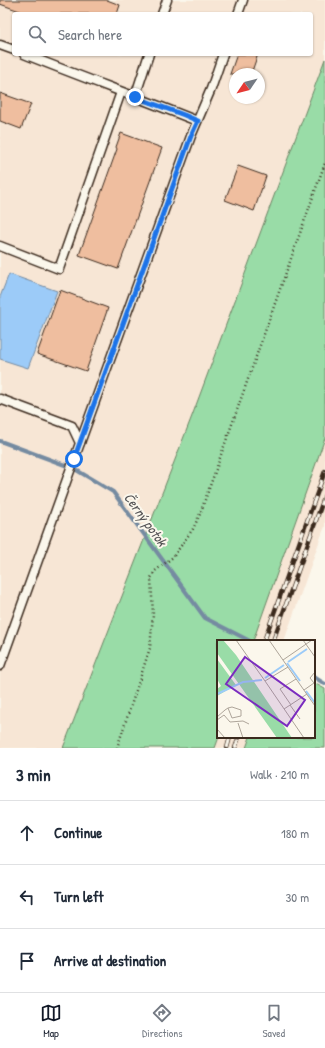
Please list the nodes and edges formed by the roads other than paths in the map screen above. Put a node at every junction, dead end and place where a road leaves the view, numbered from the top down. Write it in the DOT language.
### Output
graph roads {
  1 [pos="167,0"];
  2 [pos="243,0"];
  3 [pos="163,12"];
  4 [pos="239,12"];
  5 [pos="0,45"];
  6 [pos="12,49"];
  7 [pos="29,56"];
  8 [pos="148,56"];
  9 [pos="222,56"];
  10 [pos="121,92"];
  11 [pos="135,97"];
  12 [pos="198,121"];
  13 [pos="0,246"];
  14 [pos="0,399"];
  15 [pos="80,443"];
  16 [pos="0,666"];
  1 -- 3 [label="lane"];
  2 -- 4 [label="lane"];
  5 -- 6 [label="lane"];
  7 -- 10 [label="lane"];
  8 -- 11 [label="lane"];
  9 -- 12 [label="lane"];
  10 -- 11 [label="lane"];
  10 -- 13 [label="lane"];
  11 -- 12 [label="lane"];
  12 -- 15 [label="lane"];
  14 -- 15 [label="lane"];
  15 -- 16 [label="lane"];
}
